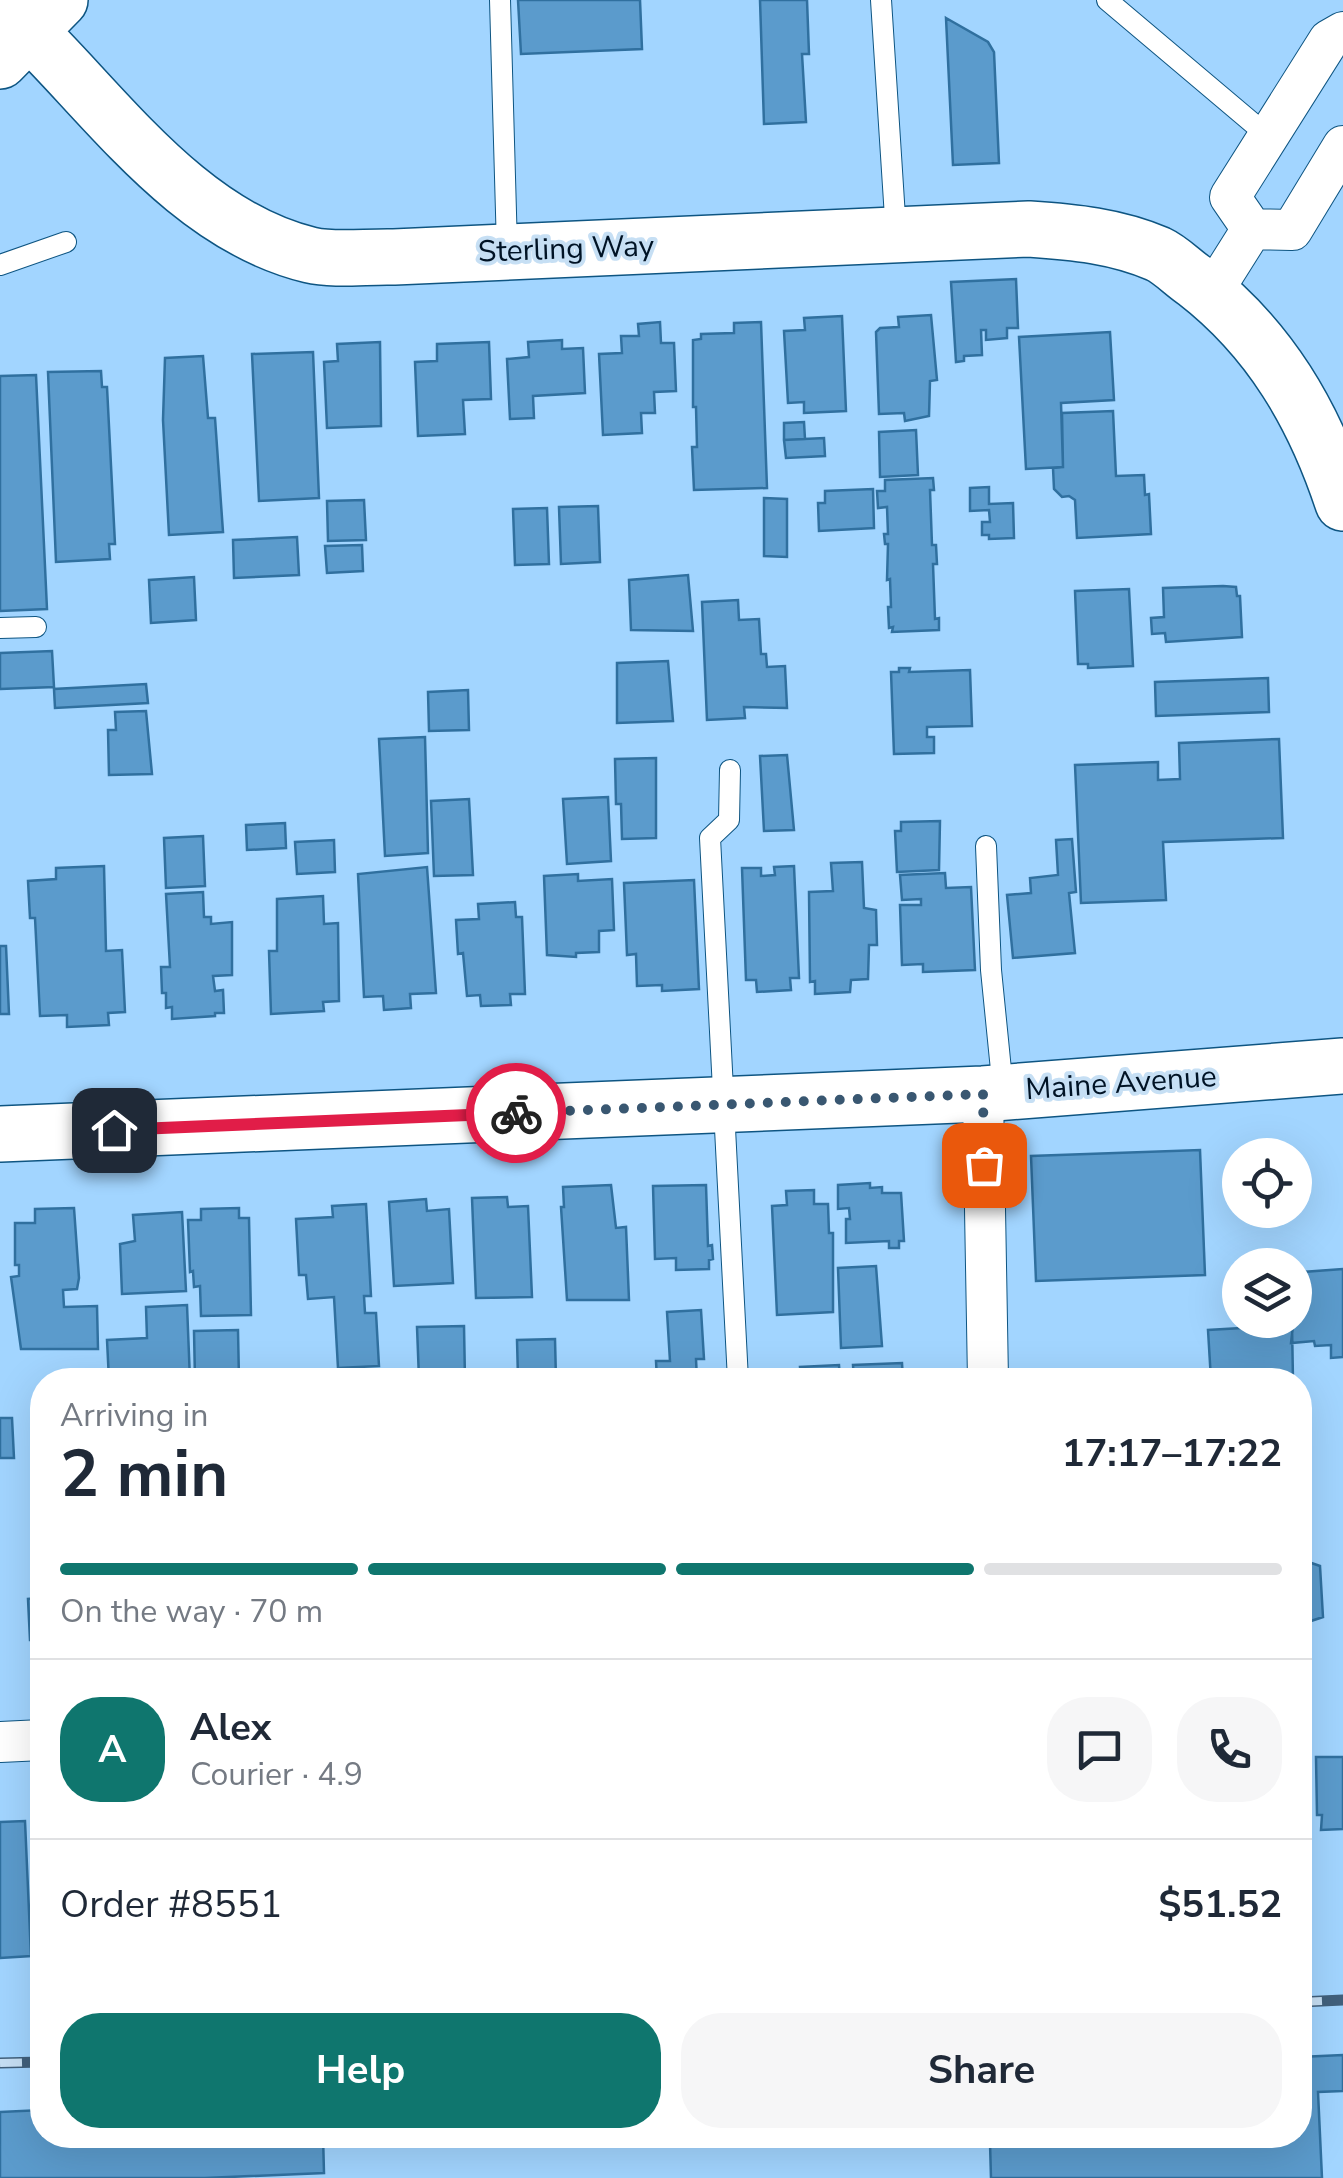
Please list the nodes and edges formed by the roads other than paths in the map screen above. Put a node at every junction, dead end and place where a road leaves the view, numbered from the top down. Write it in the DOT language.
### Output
graph roads {
  1 [pos="500,0"];
  2 [pos="882,0"];
  3 [pos="1107,0"];
  4 [pos="23,24"];
  5 [pos="1343,32"];
  6 [pos="1268,136"];
  7 [pos="1343,146"];
  8 [pos="1331,180"];
  9 [pos="1252,229"];
  10 [pos="896,235"];
  11 [pos="66,242"];
  12 [pos="508,252"];
  13 [pos="0,264"];
  14 [pos="1211,294"];
  15 [pos="1343,503"];
  16 [pos="36,627"];
  17 [pos="0,628"];
  18 [pos="730,770"];
  19 [pos="986,846"];
  20 [pos="1343,1066"];
  21 [pos="993,1093"];
  22 [pos="721,1104"];
  23 [pos="0,1134"];
  24 [pos="737,1368"];
  25 [pos="988,1368"];
  26 [pos="30,1741"];
  27 [pos="0,1742"];
  1 -- 12 [label="lane"];
  2 -- 10 [label="lane"];
  3 -- 6 [label="lane"];
  4 -- 12 [label="street, Sterling Way"];
  5 -- 6 [label="street"];
  6 -- 9 [label="street"];
  7 -- 8 [label="street"];
  8 -- 9 [label="street"];
  9 -- 14 [label="street"];
  10 -- 12 [label="street, Sterling Way"];
  10 -- 14 [label="street, Sterling Way"];
  11 -- 13 [label="lane"];
  14 -- 15 [label="street, Sterling Way"];
  16 -- 17 [label="lane"];
  18 -- 22 [label="lane"];
  19 -- 21 [label="lane"];
  20 -- 21 [label="street, Maine Avenue"];
  21 -- 22 [label="street, Maine Avenue"];
  21 -- 25 [label="street"];
  22 -- 23 [label="street, Maine Avenue"];
  22 -- 24 [label="lane"];
  26 -- 27 [label="street"];
}
